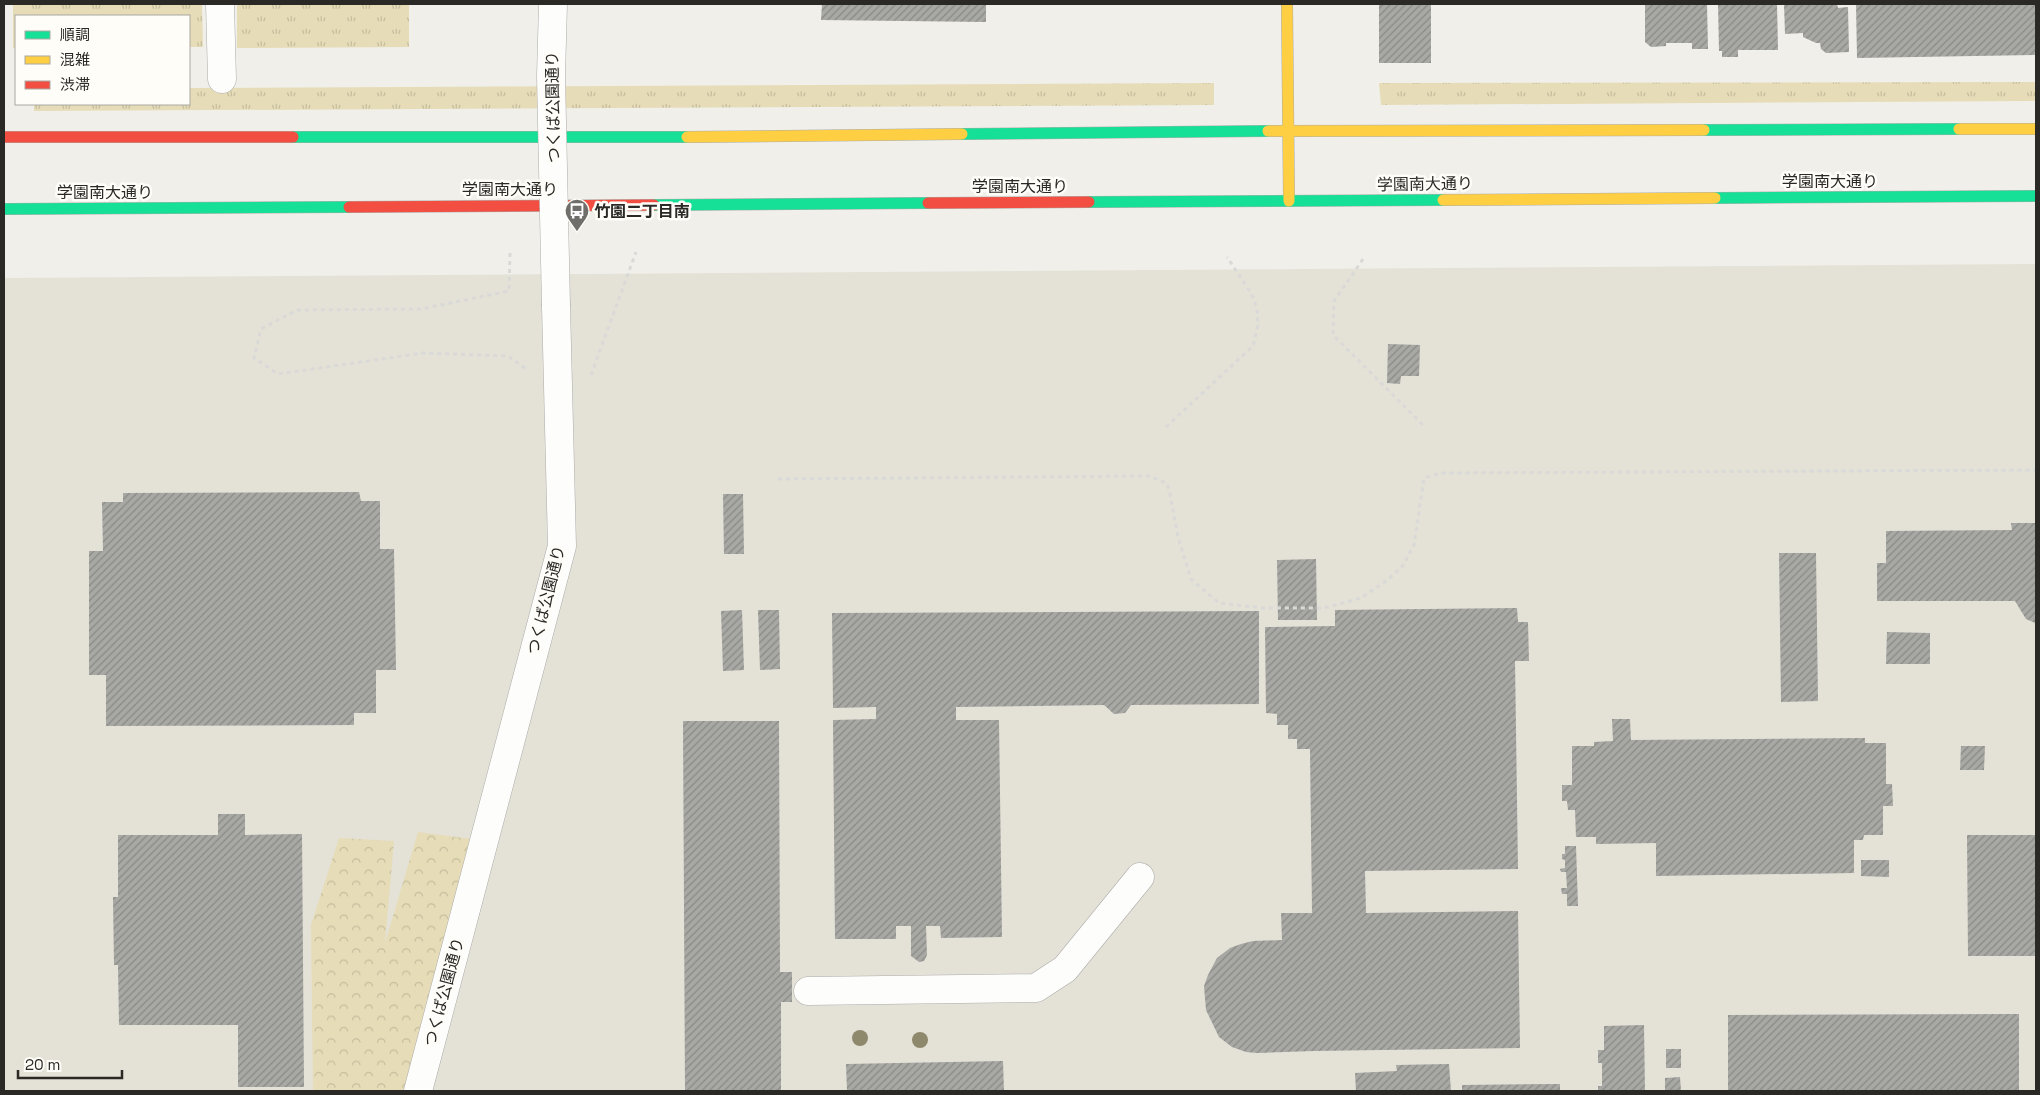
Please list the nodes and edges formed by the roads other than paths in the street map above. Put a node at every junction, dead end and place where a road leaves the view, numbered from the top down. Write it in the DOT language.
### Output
graph roads {
  1 [pos="220,4"];
  2 [pos="554,4"];
  3 [pos="1287,4"];
  4 [pos="222,79"];
  5 [pos="2036,129"];
  6 [pos="1290,131"];
  7 [pos="4,137"];
  8 [pos="2036,196"];
  9 [pos="1289,201"];
  10 [pos="4,209"];
  11 [pos="1140,876"];
  12 [pos="808,991"];
  13 [pos="418,1091"];
  1 -- 4 [label="street"];
  2 -- 13 [label="street, つくば公園通り, bridge"];
  3 -- 6 [label="main road"];
  5 -- 6 [label="main road"];
  6 -- 7 [label="main road"];
  6 -- 9 [label="main road"];
  8 -- 9 [label="main road, 学園南大通り"];
  9 -- 10 [label="main road, 学園南大通り"];
  11 -- 12 [label="street"];
}
